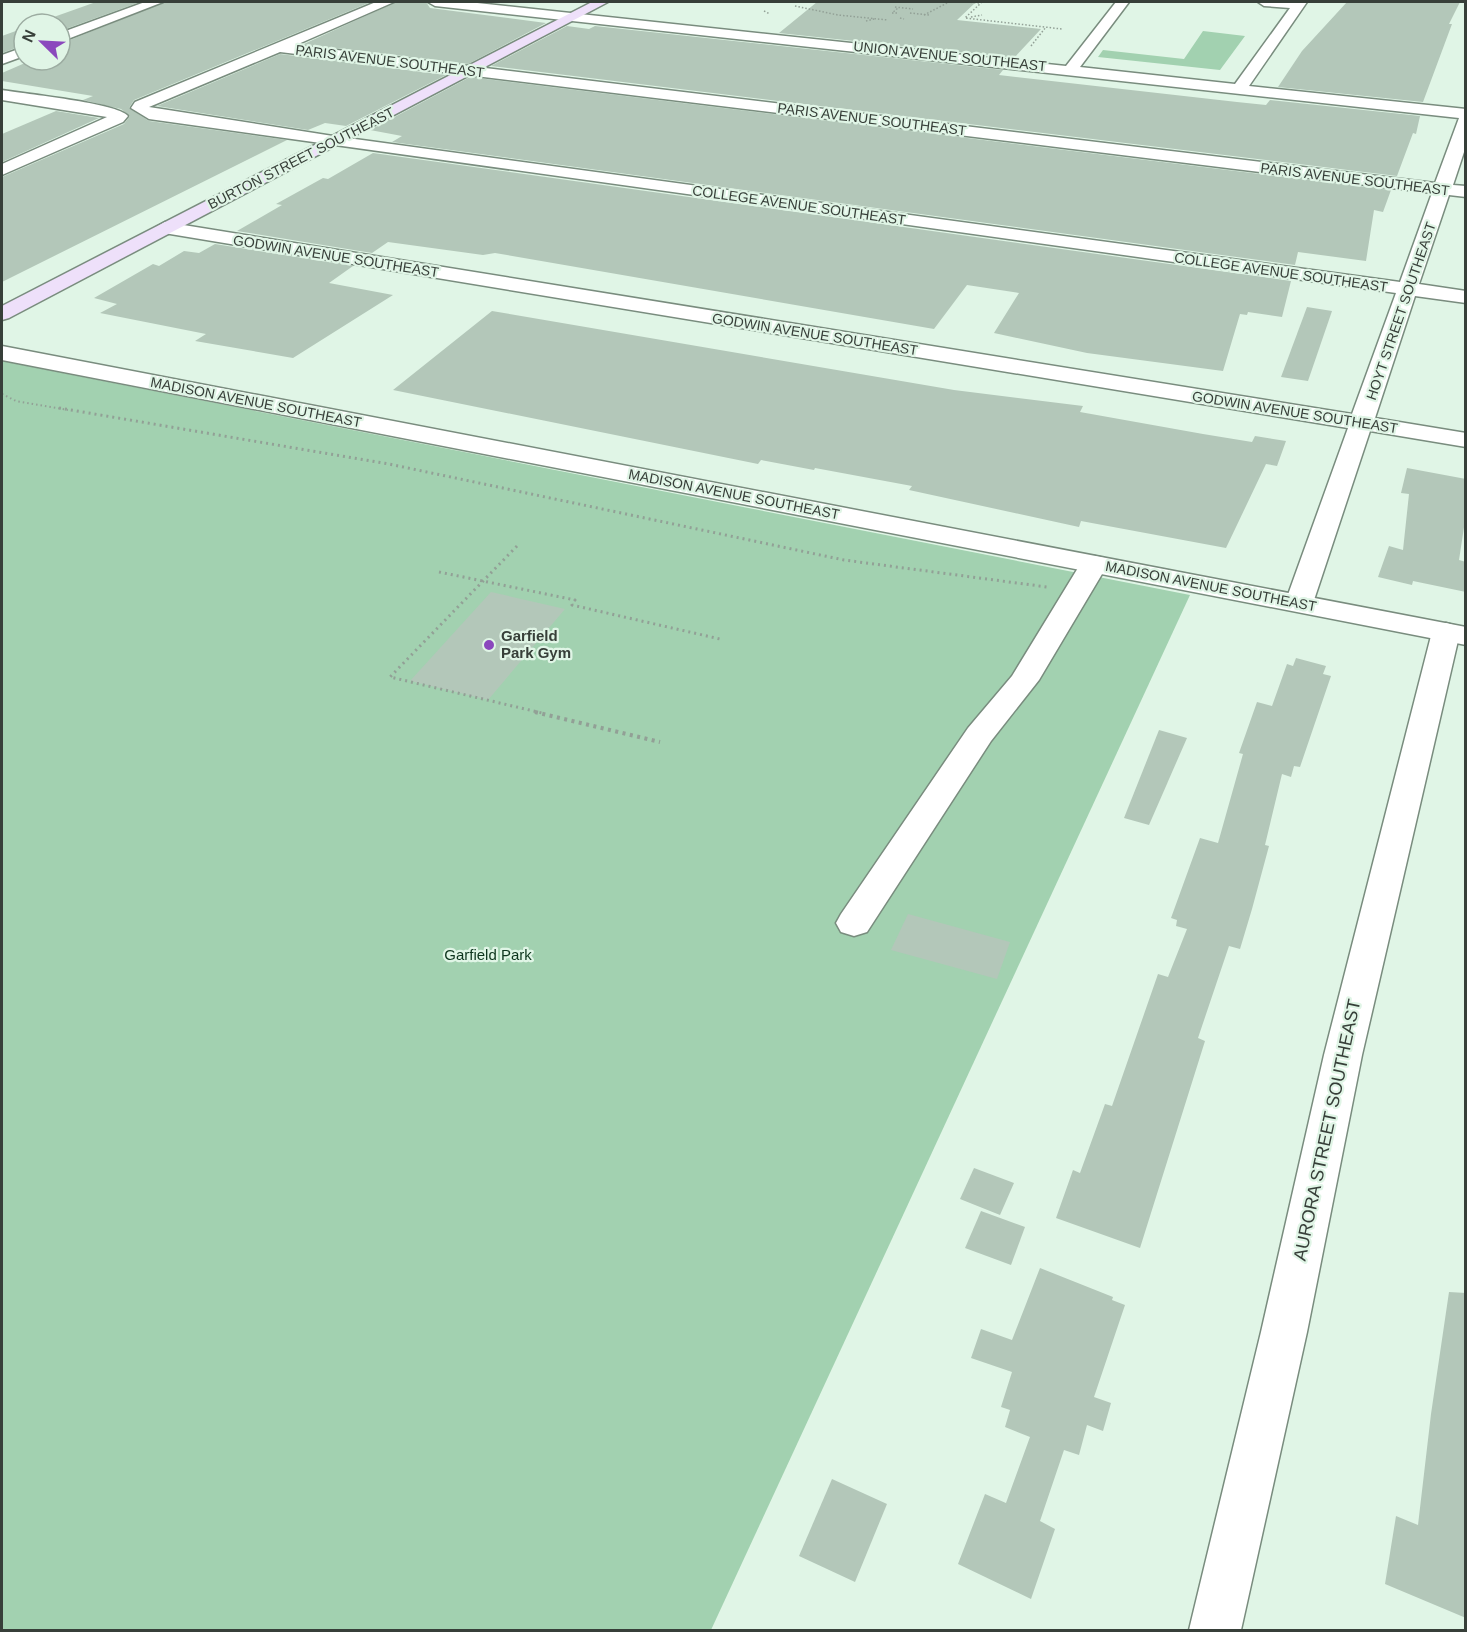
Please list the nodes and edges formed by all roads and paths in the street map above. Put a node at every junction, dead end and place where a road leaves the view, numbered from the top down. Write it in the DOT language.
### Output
graph roads {
  1 [pos="156,2"];
  2 [pos="387,2"];
  3 [pos="435,2"];
  4 [pos="531,2"];
  5 [pos="949,2"];
  6 [pos="967,2"];
  7 [pos="981,2"];
  8 [pos="1122,2"];
  9 [pos="1264,2"];
  10 [pos="1300,3"];
  11 [pos="595,4"];
  12 [pos="795,6"];
  13 [pos="913,9"];
  14 [pos="764,11"];
  15 [pos="770,14"];
  16 [pos="897,14"];
  17 [pos="909,14"];
  18 [pos="924,15"];
  19 [pos="929,15"];
  20 [pos="982,15"];
  21 [pos="573,17"];
  22 [pos="874,18"];
  23 [pos="900,18"];
  24 [pos="965,18"];
  25 [pos="904,19"];
  26 [pos="888,20"];
  27 [pos="866,21"];
  28 [pos="1046,27"];
  29 [pos="1062,28"];
  30 [pos="72,34"];
  31 [pos="870,43"];
  32 [pos="279,48"];
  33 [pos="1027,51"];
  34 [pos="1074,65"];
  35 [pos="470,70"];
  36 [pos="1242,84"];
  37 [pos="2,95"];
  38 [pos="1466,103"];
  39 [pos="1466,114"];
  40 [pos="1466,120"];
  41 [pos="333,141"];
  42 [pos="2,170"];
  43 [pos="1443,189"];
  44 [pos="1466,192"];
  45 [pos="165,228"];
  46 [pos="1407,289"];
  47 [pos="1466,297"];
  48 [pos="2,314"];
  49 [pos="2,353"];
  50 [pos="2,394"];
  51 [pos="1362,423"];
  52 [pos="1466,440"];
  53 [pos="517,546"];
  54 [pos="1094,564"];
  55 [pos="439,572"];
  56 [pos="483,581"];
  57 [pos="1077,591"];
  58 [pos="1299,603"];
  59 [pos="1456,634"];
  60 [pos="720,639"];
  61 [pos="660,742"];
  62 [pos="854,923"];
  63 [pos="1215,1630"];
  1 -- 30 [label="street"];
  2 -- 32 [label="street"];
  3 -- 21 [label="street, UNION AVENUE SOUTHEAST"];
  4 -- 11 [label="street"];
  5 -- 18 [label="path"];
  6 -- 7 [label="path"];
  7 -- 24 [label="path"];
  8 -- 34 [label="street"];
  9 -- 10 [label="street"];
  10 -- 36 [label="street"];
  11 -- 21 [label="main road, BURTON STREET SOUTHEAST"];
  11 -- 31 [label="street"];
  12 -- 22 [label="path"];
  13 -- 16 [label="path"];
  14 -- 15 [label="path"];
  17 -- 18 [label="path"];
  18 -- 19 [label="path"];
  20 -- 24 [label="path"];
  21 -- 31 [label="street, UNION AVENUE SOUTHEAST"];
  21 -- 35 [label="main road, BURTON STREET SOUTHEAST"];
  22 -- 26 [label="path"];
  22 -- 27 [label="path"];
  23 -- 25 [label="path"];
  24 -- 28 [label="path"];
  28 -- 29 [label="path"];
  28 -- 33 [label="path"];
  31 -- 34 [label="street"];
  32 -- 35 [label="street, PARIS AVENUE SOUTHEAST"];
  32 -- 41 [label="street, COLLEGE AVENUE SOUTHEAST"];
  34 -- 36 [label="street"];
  35 -- 41 [label="main road, BURTON STREET SOUTHEAST"];
  35 -- 43 [label="street, PARIS AVENUE SOUTHEAST"];
  36 -- 38 [label="street"];
  36 -- 39 [label="street"];
  37 -- 42 [label="street"];
  40 -- 43 [label="street, HOYT STREET SOUTHEAST"];
  41 -- 45 [label="main road, BURTON STREET SOUTHEAST"];
  41 -- 46 [label="street, COLLEGE AVENUE SOUTHEAST"];
  43 -- 44 [label="street, PARIS AVENUE SOUTHEAST"];
  43 -- 46 [label="street, HOYT STREET SOUTHEAST"];
  45 -- 48 [label="main road, BURTON STREET SOUTHEAST"];
  45 -- 51 [label="street, GODWIN AVENUE SOUTHEAST"];
  46 -- 47 [label="street, COLLEGE AVENUE SOUTHEAST"];
  46 -- 51 [label="street, HOYT STREET SOUTHEAST"];
  49 -- 54 [label="street, MADISON AVENUE SOUTHEAST"];
  50 -- 57 [label="path"];
  51 -- 52 [label="street, GODWIN AVENUE SOUTHEAST"];
  51 -- 58 [label="street, HOYT STREET SOUTHEAST"];
  53 -- 56 [label="path"];
  54 -- 57 [label="street"];
  54 -- 58 [label="street, MADISON AVENUE SOUTHEAST"];
  55 -- 56 [label="path"];
  56 -- 60 [label="path"];
  56 -- 61 [label="path"];
  57 -- 62 [label="street"];
  58 -- 59 [label="street, MADISON AVENUE SOUTHEAST"];
  59 -- 63 [label="street, AURORA STREET SOUTHEAST"];
}
